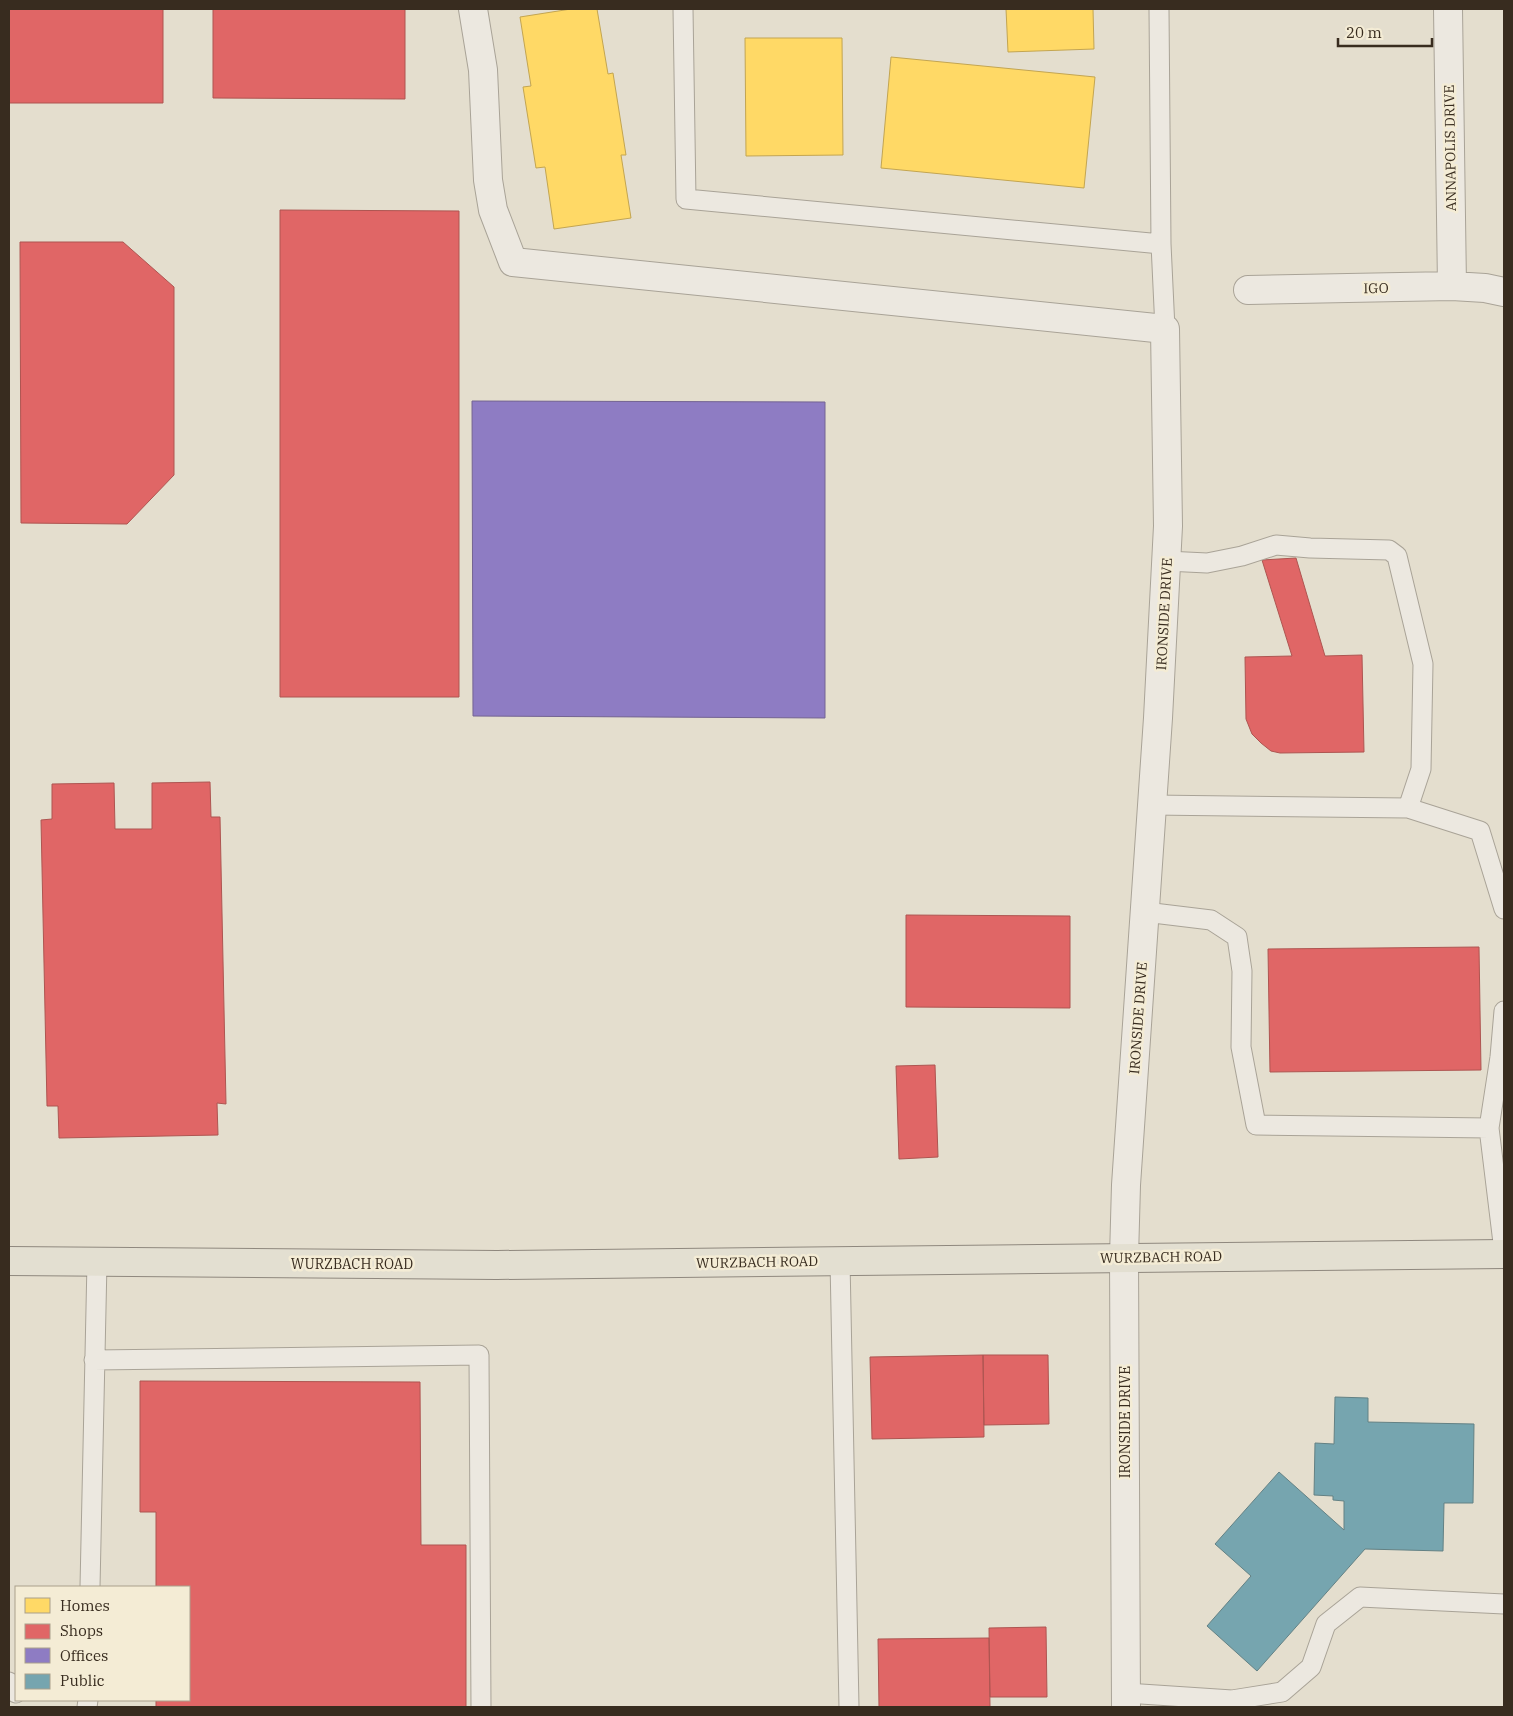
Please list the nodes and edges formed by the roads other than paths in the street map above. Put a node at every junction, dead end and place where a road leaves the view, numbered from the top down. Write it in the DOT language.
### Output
graph roads {
  1 [pos="473,9"];
  2 [pos="683,9"];
  3 [pos="1159,9"];
  4 [pos="1448,9"];
  5 [pos="1161,244"];
  6 [pos="1452,286"];
  7 [pos="1248,290"];
  8 [pos="1504,292"];
  9 [pos="1165,329"];
  10 [pos="1166,561"];
  11 [pos="1152,805"];
  12 [pos="1408,808"];
  13 [pos="1504,909"];
  14 [pos="1145,912"];
  15 [pos="1504,1011"];
  16 [pos="1489,1128"];
  17 [pos="1504,1252"];
  18 [pos="1124,1257"];
  19 [pos="9,1261"];
  20 [pos="840,1261"];
  21 [pos="97,1262"];
  22 [pos="94,1360"];
  23 [pos="90,1586"];
  24 [pos="1504,1604"];
  25 [pos="1126,1700"];
  26 [pos="481,1707"];
  27 [pos="849,1707"];
  1 -- 9 [label="street"];
  2 -- 5 [label="lane"];
  3 -- 5 [label="lane"];
  4 -- 6 [label="street, ANNAPOLIS DRIVE"];
  5 -- 9 [label="lane"];
  6 -- 7 [label="street, IGO"];
  6 -- 8 [label="street, IGO"];
  9 -- 10 [label="street, IRONSIDE DRIVE"];
  10 -- 11 [label="street, IRONSIDE DRIVE"];
  10 -- 12 [label="lane"];
  11 -- 12 [label="lane"];
  11 -- 14 [label="street, IRONSIDE DRIVE"];
  12 -- 13 [label="lane"];
  14 -- 16 [label="lane"];
  14 -- 18 [label="street, IRONSIDE DRIVE"];
  15 -- 16 [label="lane"];
  16 -- 17 [label="lane"];
  17 -- 18 [label="main road, WURZBACH ROAD"];
  18 -- 20 [label="main road, WURZBACH ROAD"];
  18 -- 25 [label="street, IRONSIDE DRIVE"];
  19 -- 21 [label="main road, WURZBACH ROAD"];
  20 -- 21 [label="main road, WURZBACH ROAD"];
  20 -- 27 [label="lane"];
  21 -- 22 [label="lane"];
  22 -- 23 [label="lane"];
  22 -- 26 [label="lane"];
  24 -- 25 [label="lane"];
}
